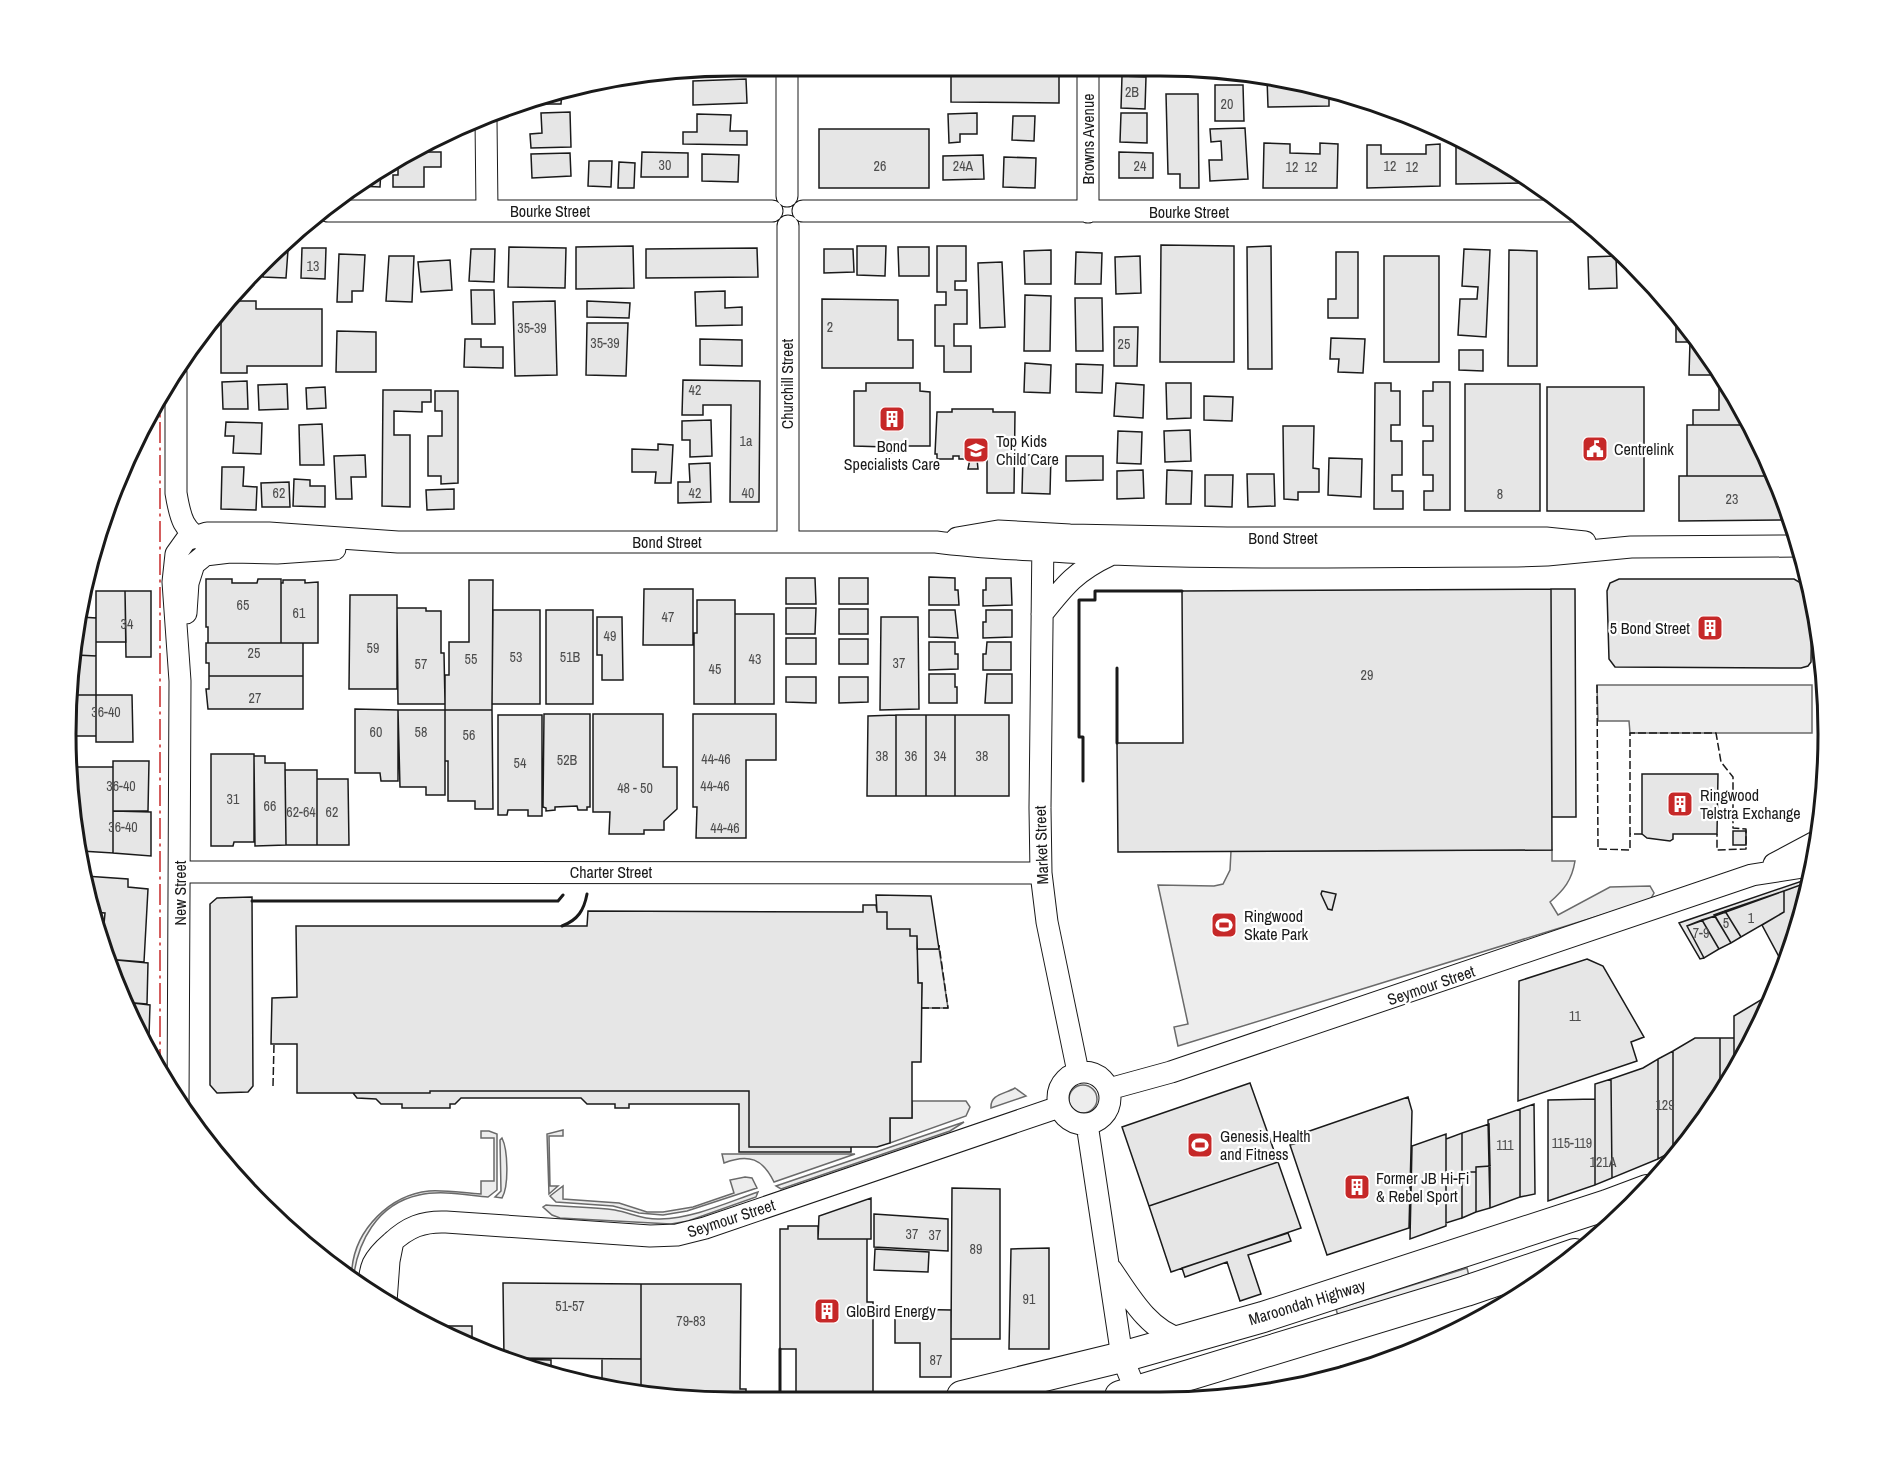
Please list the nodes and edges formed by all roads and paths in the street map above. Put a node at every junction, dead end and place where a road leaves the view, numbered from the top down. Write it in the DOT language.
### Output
graph roads {
  1 [pos="787,76"];
  2 [pos="1088,76"];
  3 [pos="486,125"];
  4 [pos="787,196"];
  5 [pos="487,210"];
  6 [pos="335,211"];
  7 [pos="772,211"];
  8 [pos="803,211"];
  9 [pos="1560,211"];
  10 [pos="1088,212"];
  11 [pos="788,226"];
  12 [pos="176,387"];
  13 [pos="195,536"];
  14 [pos="1043,541"];
  15 [pos="398,542"];
  16 [pos="788,542"];
  17 [pos="1791,546"];
  18 [pos="1631,548"];
  19 [pos="310,550"];
  20 [pos="1111,554"];
  21 [pos="199,559"];
  22 [pos="1042,614"];
  23 [pos="180,681"];
  24 [pos="1809,845"];
  25 [pos="1805,866"];
  26 [pos="180,872"];
  27 [pos="1041,873"];
  28 [pos="1752,875"];
  29 [pos="1078,1072"];
  30 [pos="178,1085"];
  31 [pos="1109,1089"];
  32 [pos="1059,1107"];
  33 [pos="1087,1124"];
  34 [pos="1628,1197"];
  35 [pos="393,1240"];
  36 [pos="1554,1261"];
  37 [pos="1107,1263"];
  38 [pos="370,1282"];
  39 [pos="387,1292"];
  40 [pos="1181,1339"];
  41 [pos="1122,1357"];
  42 [pos="986,1392"];
  43 [pos="1050,1392"];
  44 [pos="1129,1392"];
  45 [pos="1130,1392"];
  46 [pos="1139,1392"];
  1 -- 4 [label="street"];
  2 -- 10 [label="street, Browns Avenue"];
  3 -- 5 [label="street"];
  4 -- 7 [label="street"];
  4 -- 8 [label="street"];
  5 -- 6 [label="street, Bourke Street"];
  5 -- 7 [label="street, Bourke Street"];
  7 -- 11 [label="street"];
  8 -- 10 [label="street, Bourke Street"];
  8 -- 11 [label="street"];
  9 -- 10 [label="street, Bourke Street"];
  11 -- 16 [label="street, Churchill Street"];
  12 -- 13 [label="street"];
  13 -- 15 [label="street, Bond Street"];
  13 -- 19 [label="street"];
  13 -- 21 [label="street, New Street"];
  13 -- 23 [label="street, New Street"];
  14 -- 16 [label="street, Bond Street"];
  14 -- 18 [label="street, Bond Street"];
  14 -- 20 [label="street, Bond Street"];
  14 -- 22 [label="street, Market Street"];
  15 -- 16 [label="street, Bond Street"];
  15 -- 19 [label="street, Bond Street"];
  17 -- 18 [label="street, Bond Street"];
  18 -- 20 [label="street, Bond Street"];
  19 -- 21 [label="street, Bond Street"];
  20 -- 22 [label="street"];
  21 -- 23 [label="street, New Street"];
  22 -- 27 [label="street, Market Street"];
  23 -- 26 [label="street, New Street"];
  24 -- 28 [label="street, Seymour Street"];
  25 -- 28 [label="street, Seymour Street"];
  26 -- 27 [label="street, Charter Street"];
  26 -- 30 [label="street, New Street"];
  27 -- 29 [label="street, Market Street"];
  28 -- 31 [label="street, Seymour Street"];
  29 -- 31 [label="street"];
  29 -- 32 [label="street"];
  31 -- 33 [label="street"];
  32 -- 33 [label="street"];
  32 -- 35 [label="street, Seymour Street"];
  33 -- 37 [label="street"];
  34 -- 40 [label="highway, Maroondah Highway"];
  35 -- 38 [label="street, Seymour Street"];
  35 -- 39 [label="street"];
  36 -- 46 [label="highway"];
  37 -- 40 [label="street"];
  37 -- 41 [label="street"];
  40 -- 41 [label="highway, Maroondah Highway"];
  41 -- 42 [label="highway, Maroondah Highway"];
  41 -- 45 [label="street"];
  43 -- 44 [label="highway"];
}
